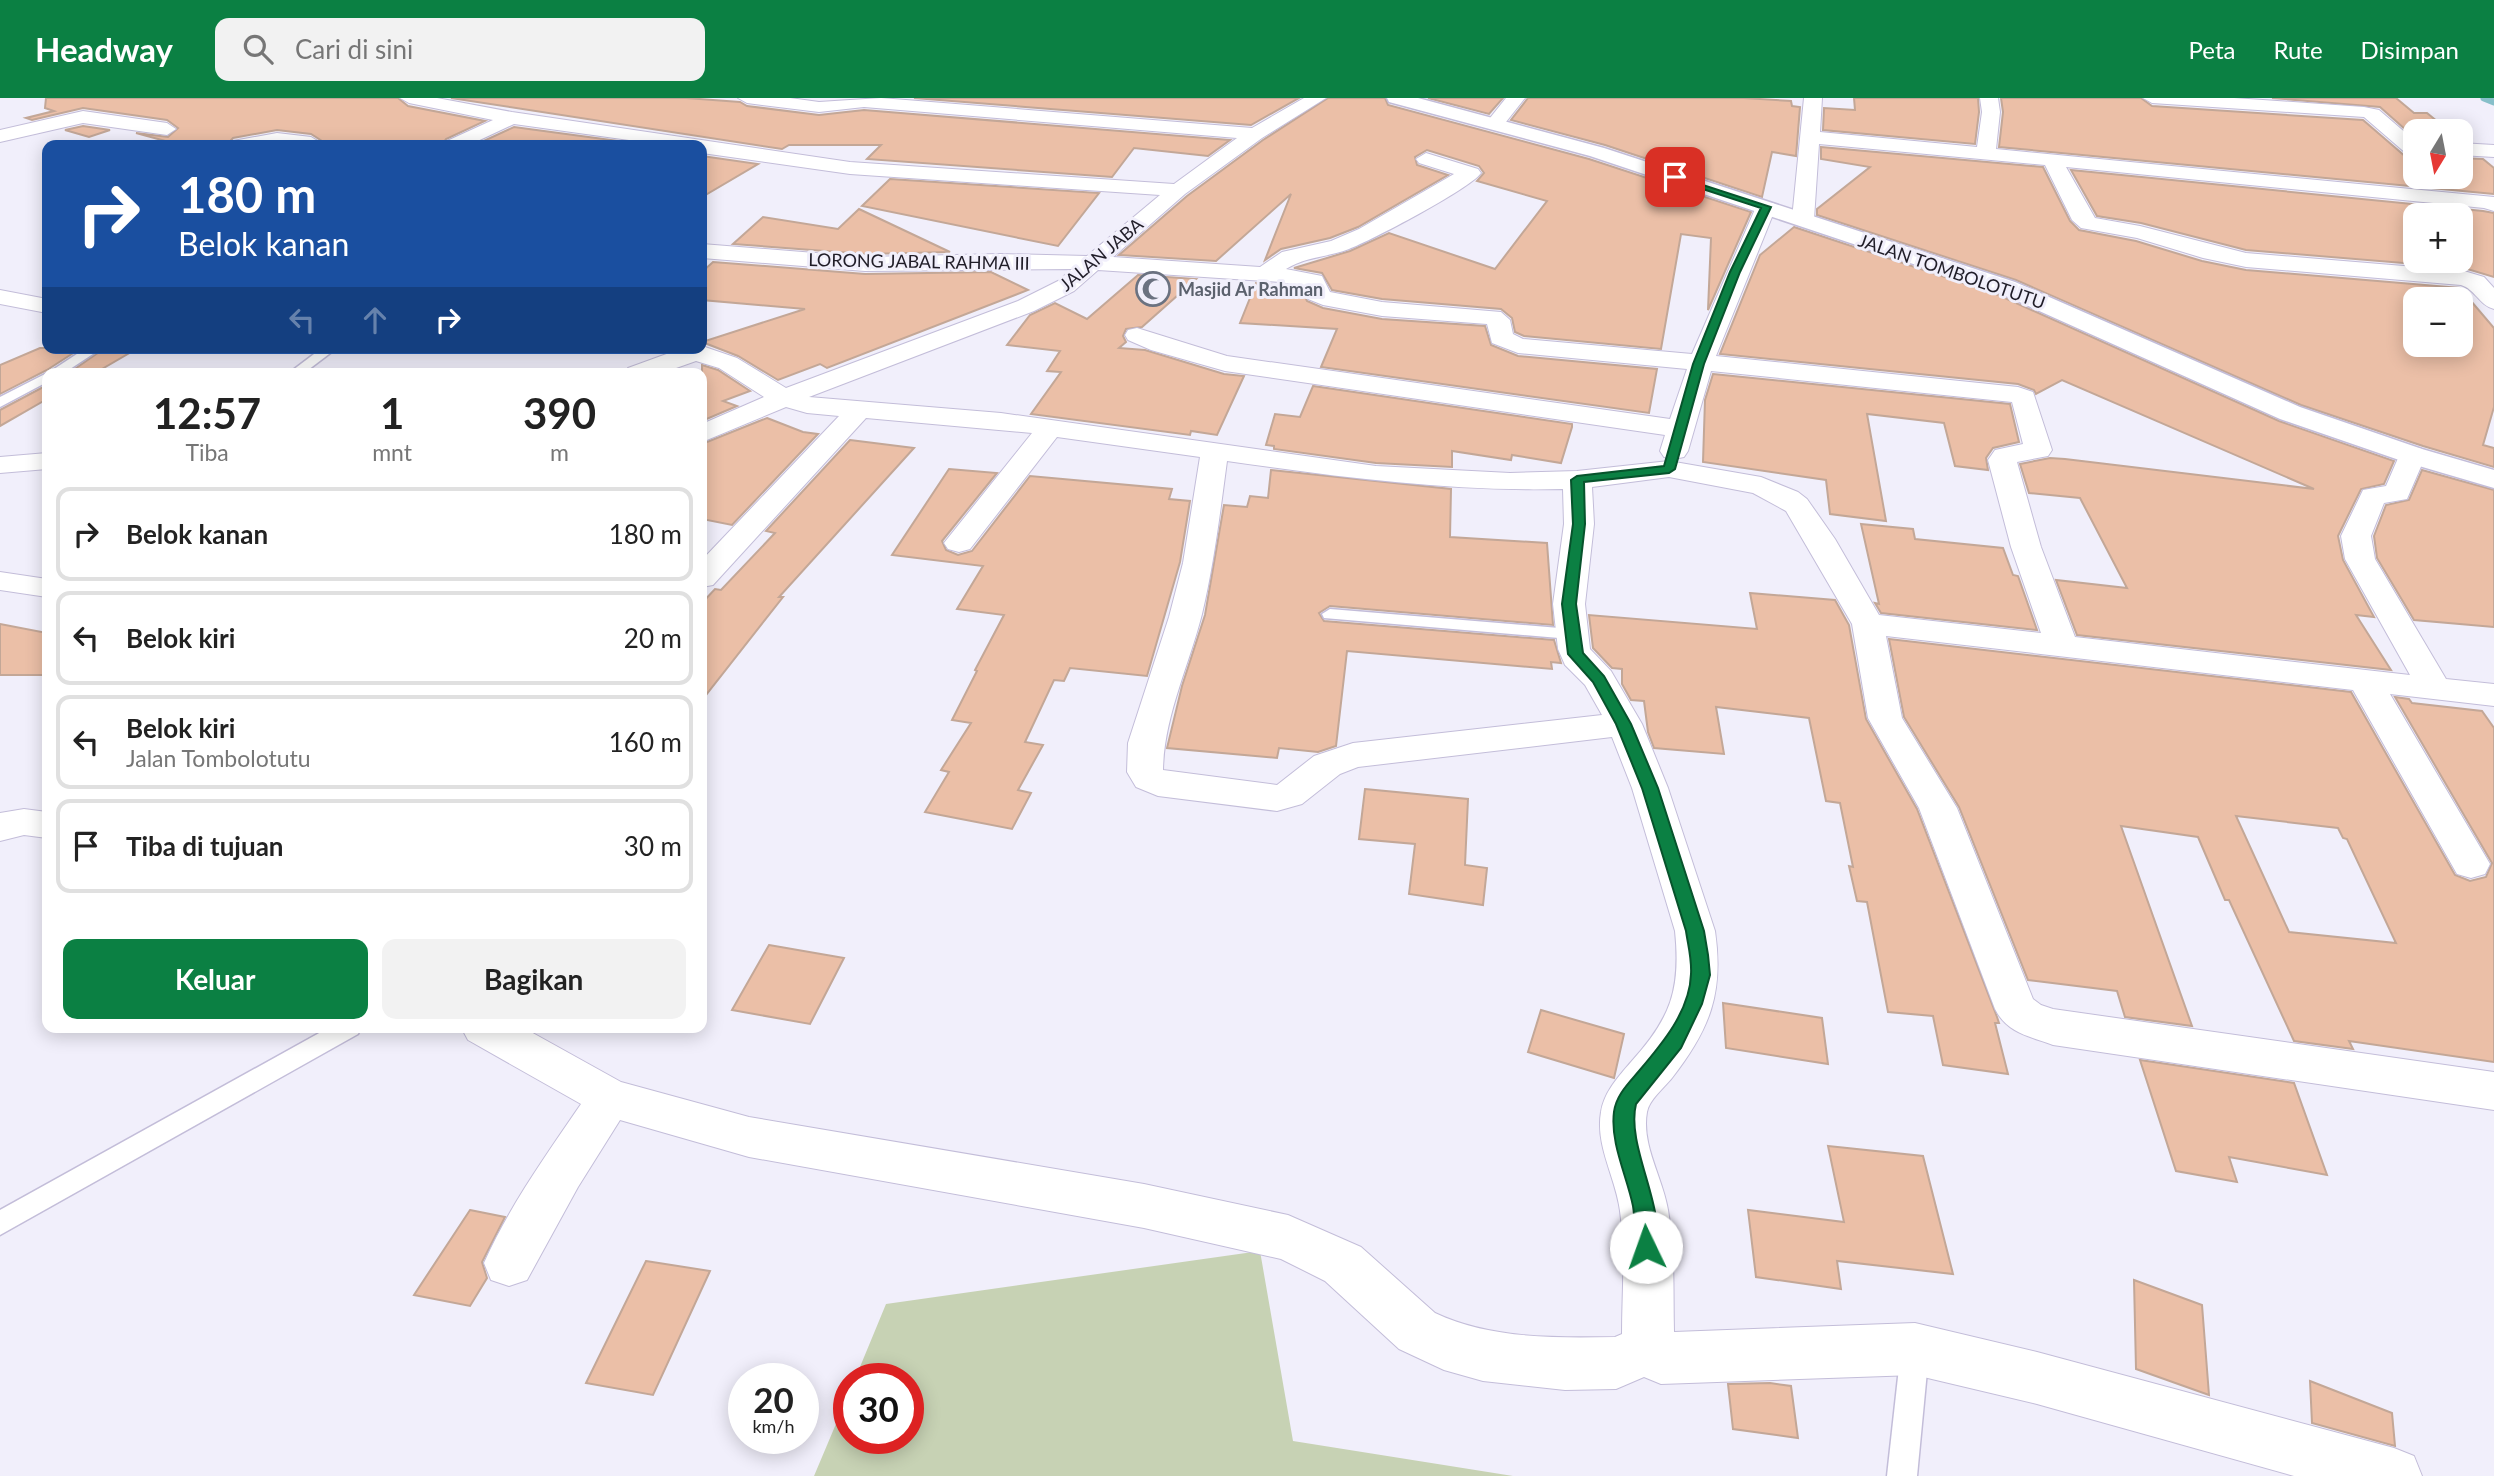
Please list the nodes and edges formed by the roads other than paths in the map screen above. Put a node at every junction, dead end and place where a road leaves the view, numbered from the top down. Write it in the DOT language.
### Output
graph roads {
  1 [pos="409,98"];
  2 [pos="1317,98"];
  3 [pos="1396,98"];
  4 [pos="1516,98"];
  5 [pos="1989,98"];
  6 [pos="2152,98"];
  7 [pos="759,99"];
  8 [pos="1791,99"];
  9 [pos="1813,99"];
  10 [pos="2287,102"];
  11 [pos="825,107"];
  12 [pos="512,118"];
  13 [pos="806,122"];
  14 [pos="1495,123"];
  15 [pos="0,125"];
  16 [pos="584,128"];
  17 [pos="1255,134"];
  18 [pos="641,135"];
  19 [pos="169,137"];
  20 [pos="1810,137"];
  21 [pos="2403,139"];
  22 [pos="465,140"];
  23 [pos="561,140"];
  24 [pos="632,140"];
  25 [pos="668,140"];
  26 [pos="773,142"];
  27 [pos="707,148"];
  28 [pos="2473,150"];
  29 [pos="2494,151"];
  30 [pos="1986,155"];
  31 [pos="751,156"];
  32 [pos="1426,159"];
  33 [pos="2053,161"];
  34 [pos="2453,189"];
  35 [pos="1178,190"];
  36 [pos="2464,200"];
  37 [pos="2493,203"];
  38 [pos="1766,207"];
  39 [pos="1803,219"];
  40 [pos="707,251"];
  41 [pos="1095,263"];
  42 [pos="1264,274"];
  43 [pos="0,297"];
  44 [pos="2494,302"];
  45 [pos="42,305"];
  46 [pos="0,318"];
  47 [pos="1137,335"];
  48 [pos="86,354"];
  49 [pos="322,354"];
  50 [pos="680,354"];
  51 [pos="701,354"];
  52 [pos="1699,364"];
  53 [pos="62,368"];
  54 [pos="302,368"];
  55 [pos="648,368"];
  56 [pos="42,380"];
  57 [pos="784,398"];
  58 [pos="0,403"];
  59 [pos="859,410"];
  60 [pos="1050,428"];
  61 [pos="1680,429"];
  62 [pos="707,433"];
  63 [pos="1215,451"];
  64 [pos="2412,455"];
  65 [pos="42,461"];
  66 [pos="0,465"];
  67 [pos="1669,469"];
  68 [pos="2494,479"];
  69 [pos="1577,480"];
  70 [pos="959,543"];
  71 [pos="707,573"];
  72 [pos="0,581"];
  73 [pos="42,586"];
  74 [pos="1330,614"];
  75 [pos="1868,624"];
  76 [pos="1572,634"];
  77 [pos="2063,648"];
  78 [pos="2365,681"];
  79 [pos="2435,688"];
  80 [pos="2494,695"];
  81 [pos="1624,724"];
  82 [pos="42,824"];
  83 [pos="0,827"];
  84 [pos="2471,864"];
  85 [pos="339,1033"];
  86 [pos="494,1033"];
  87 [pos="2494,1091"];
  88 [pos="610,1098"];
  89 [pos="0,1223"];
  90 [pos="509,1263"];
  91 [pos="1650,1348"];
  92 [pos="1915,1349"];
  93 [pos="1902,1476"];
  94 [pos="2394,1476"];
  1 -- 12 [label="street"];
  2 -- 17 [label="street, JALAN JABA"];
  3 -- 14 [label="street, JALAN TOMBOLOTUTU"];
  4 -- 14 [label="street"];
  5 -- 30 [label="street"];
  6 -- 10 [label="street"];
  7 -- 11 [label="street"];
  8 -- 9 [label="street"];
  9 -- 20 [label="street"];
  10 -- 21 [label="street"];
  11 -- 13 [label="street"];
  11 -- 17 [label="street"];
  12 -- 16 [label="street"];
  12 -- 22 [label="street"];
  14 -- 38 [label="street, JALAN TOMBOLOTUTU"];
  15 -- 19 [label="street"];
  16 -- 18 [label="street"];
  16 -- 23 [label="street"];
  17 -- 35 [label="street, JALAN JABA"];
  18 -- 24 [label="street"];
  18 -- 25 [label="street"];
  20 -- 30 [label="street"];
  20 -- 39 [label="street"];
  26 -- 31 [label="street"];
  27 -- 31 [label="street"];
  28 -- 29 [label="street"];
  30 -- 33 [label="street"];
  31 -- 35 [label="street"];
  32 -- 42 [label="street"];
  33 -- 36 [label="street"];
  33 -- 44 [label="street"];
  34 -- 36 [label="street"];
  35 -- 41 [label="street, JALAN JABA"];
  36 -- 37 [label="street"];
  38 -- 39 [label="street, JALAN TOMBOLOTUTU"];
  38 -- 52 [label="street"];
  39 -- 64 [label="street, JALAN TOMBOLOTUTU"];
  40 -- 41 [label="street, LORONG JABAL RAHMA III"];
  41 -- 42 [label="street, LORONG JABAL RAHMA III"];
  41 -- 57 [label="street, JALAN JABA"];
  42 -- 52 [label="street, LORONG JABAL RAHMA III"];
  43 -- 45 [label="street"];
  45 -- 46 [label="street"];
  47 -- 61 [label="street"];
  48 -- 53 [label="lane"];
  49 -- 54 [label="lane"];
  50 -- 55 [label="street"];
  51 -- 57 [label="street"];
  52 -- 61 [label="street"];
  52 -- 77 [label="street"];
  56 -- 58 [label="lane"];
  57 -- 59 [label="street"];
  57 -- 62 [label="street, JALAN JABA"];
  59 -- 60 [label="street"];
  59 -- 71 [label="street"];
  60 -- 63 [label="street"];
  60 -- 70 [label="street"];
  61 -- 67 [label="street"];
  63 -- 69 [label="street"];
  63 -- 81 [label="street"];
  64 -- 68 [label="street, JALAN TOMBOLOTUTU"];
  64 -- 79 [label="street"];
  65 -- 66 [label="street"];
  67 -- 69 [label="street"];
  67 -- 75 [label="street"];
  69 -- 76 [label="street"];
  72 -- 73 [label="street"];
  74 -- 76 [label="lane"];
  75 -- 77 [label="street"];
  75 -- 87 [label="street"];
  76 -- 81 [label="street"];
  77 -- 78 [label="street"];
  78 -- 79 [label="street"];
  78 -- 84 [label="street"];
  79 -- 80 [label="street"];
  81 -- 91 [label="street"];
  82 -- 83 [label="street"];
  85 -- 89 [label="lane"];
  86 -- 88 [label="street"];
  88 -- 90 [label="street"];
  88 -- 91 [label="street"];
  91 -- 92 [label="street"];
  92 -- 93 [label="lane"];
  92 -- 94 [label="street"];
}
